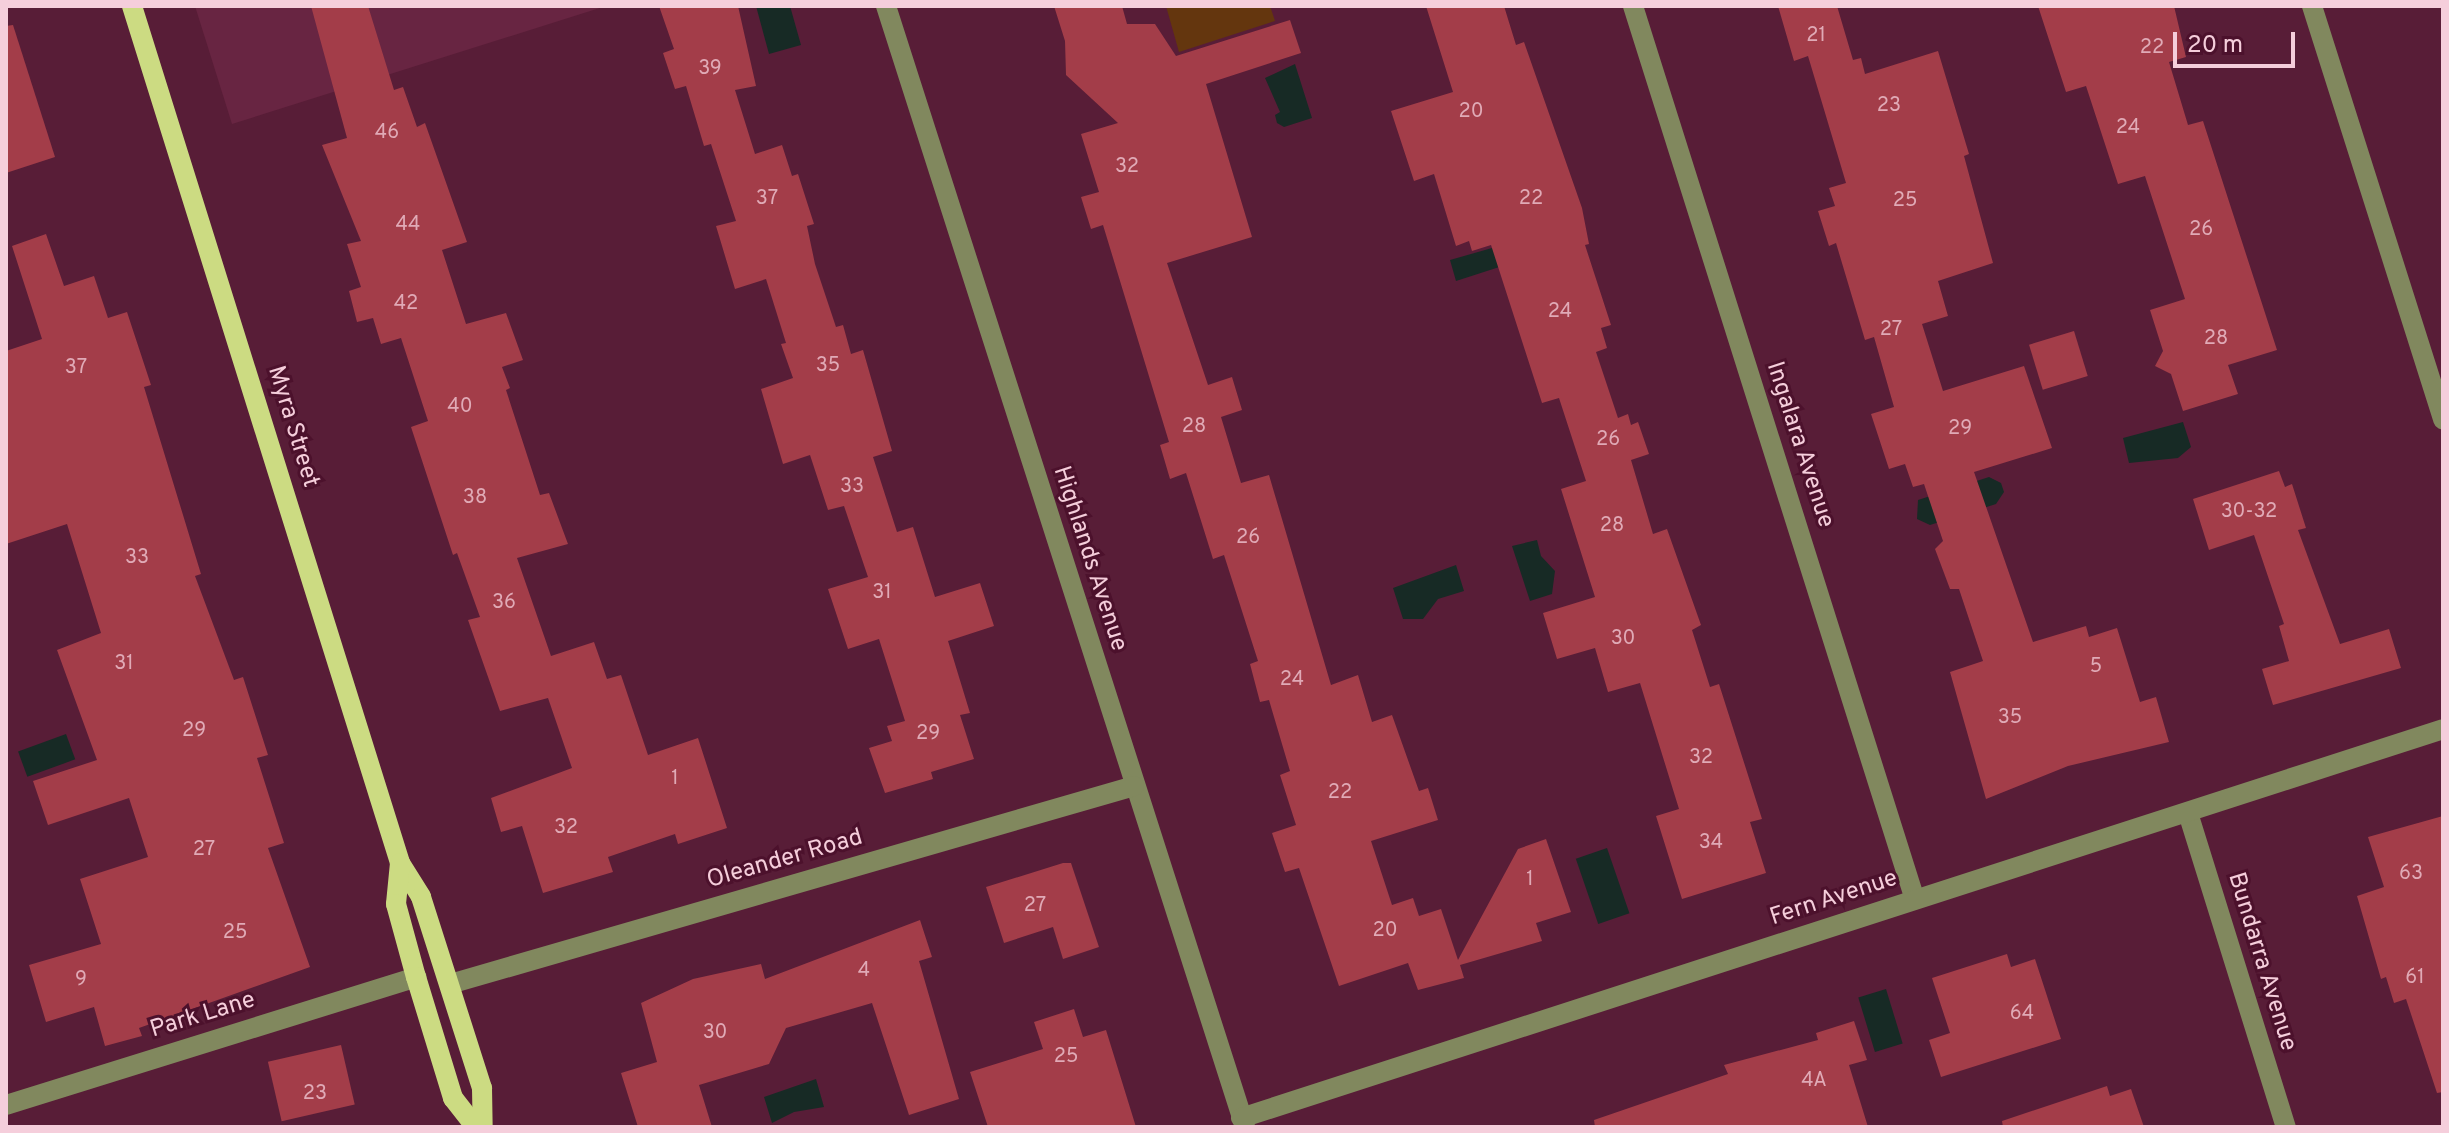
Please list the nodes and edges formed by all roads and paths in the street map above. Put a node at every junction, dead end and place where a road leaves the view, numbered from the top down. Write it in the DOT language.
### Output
graph roads {
  1 [pos="132,6"];
  2 [pos="886,6"];
  3 [pos="1633,6"];
  4 [pos="2312,6"];
  5 [pos="2443,420"];
  6 [pos="2443,729"];
  7 [pos="1134,786"];
  8 [pos="2188,813"];
  9 [pos="400,863"];
  10 [pos="1915,900"];
  11 [pos="416,977"];
  12 [pos="450,984"];
  13 [pos="6,1105"];
  14 [pos="1243,1122"];
  15 [pos="476,1127"];
  16 [pos="483,1127"];
  17 [pos="2286,1127"];
  1 -- 9 [label="main road, Myra Street"];
  2 -- 7 [label="street, Highlands Avenue"];
  3 -- 10 [label="street, Ingalara Avenue"];
  4 -- 5 [label="street"];
  6 -- 8 [label="street, Fern Avenue"];
  7 -- 12 [label="street, Oleander Road"];
  7 -- 14 [label="street, Highlands Avenue"];
  8 -- 10 [label="street, Fern Avenue"];
  8 -- 17 [label="street, Bundarra Avenue"];
  9 -- 11 [label="main road, Myra Street"];
  9 -- 12 [label="main road, Myra Street"];
  10 -- 14 [label="street, Fern Avenue"];
  11 -- 13 [label="street, Park Lane"];
  11 -- 15 [label="main road, Myra Street"];
  12 -- 16 [label="main road, Myra Street"];
}
